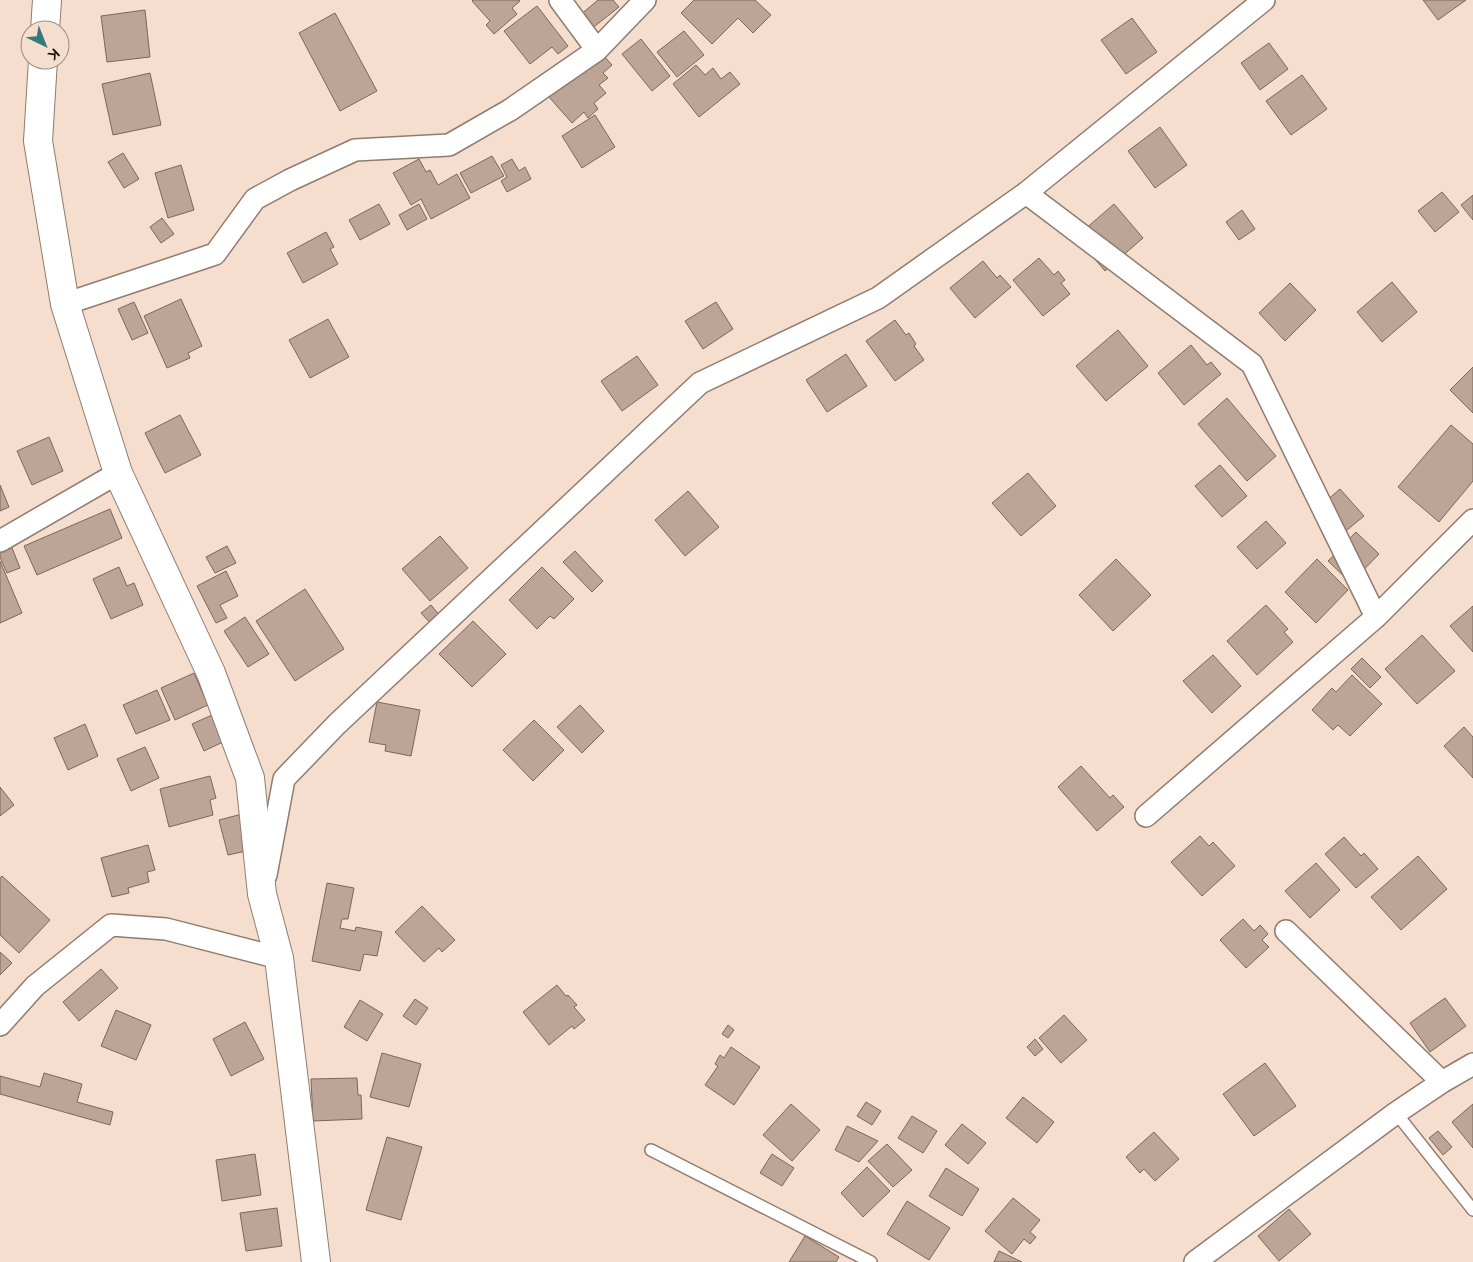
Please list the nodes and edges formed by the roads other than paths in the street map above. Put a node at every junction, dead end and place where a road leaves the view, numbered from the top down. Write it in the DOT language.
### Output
graph roads {
  1 [pos="47,0"];
  2 [pos="560,0"];
  3 [pos="645,0"];
  4 [pos="1264,0"];
  5 [pos="46,20"];
  6 [pos="597,50"];
  7 [pos="42,70"];
  8 [pos="1026,192"];
  9 [pos="65,304"];
  10 [pos="118,473"];
  11 [pos="1473,520"];
  12 [pos="0,541"];
  13 [pos="1376,617"];
  14 [pos="1146,816"];
  15 [pos="262,894"];
  16 [pos="1286,931"];
  17 [pos="279,958"];
  18 [pos="0,1025"];
  19 [pos="1473,1064"];
  20 [pos="1442,1082"];
  21 [pos="1396,1113"];
  22 [pos="651,1150"];
  23 [pos="1473,1210"];
  24 [pos="316,1262"];
  25 [pos="872,1262"];
  26 [pos="1195,1262"];
  1 -- 5 [label="street"];
  2 -- 6 [label="street"];
  3 -- 6 [label="street"];
  4 -- 8 [label="street"];
  6 -- 9 [label="street"];
  7 -- 9 [label="street"];
  8 -- 13 [label="street"];
  8 -- 15 [label="street"];
  9 -- 10 [label="street"];
  10 -- 12 [label="street"];
  10 -- 15 [label="street"];
  11 -- 13 [label="street"];
  13 -- 14 [label="street"];
  15 -- 17 [label="street"];
  16 -- 20 [label="street"];
  17 -- 18 [label="street"];
  17 -- 24 [label="street"];
  19 -- 20 [label="street"];
  20 -- 21 [label="street"];
  21 -- 23 [label="lane"];
  21 -- 26 [label="street"];
  22 -- 25 [label="lane"];
}
